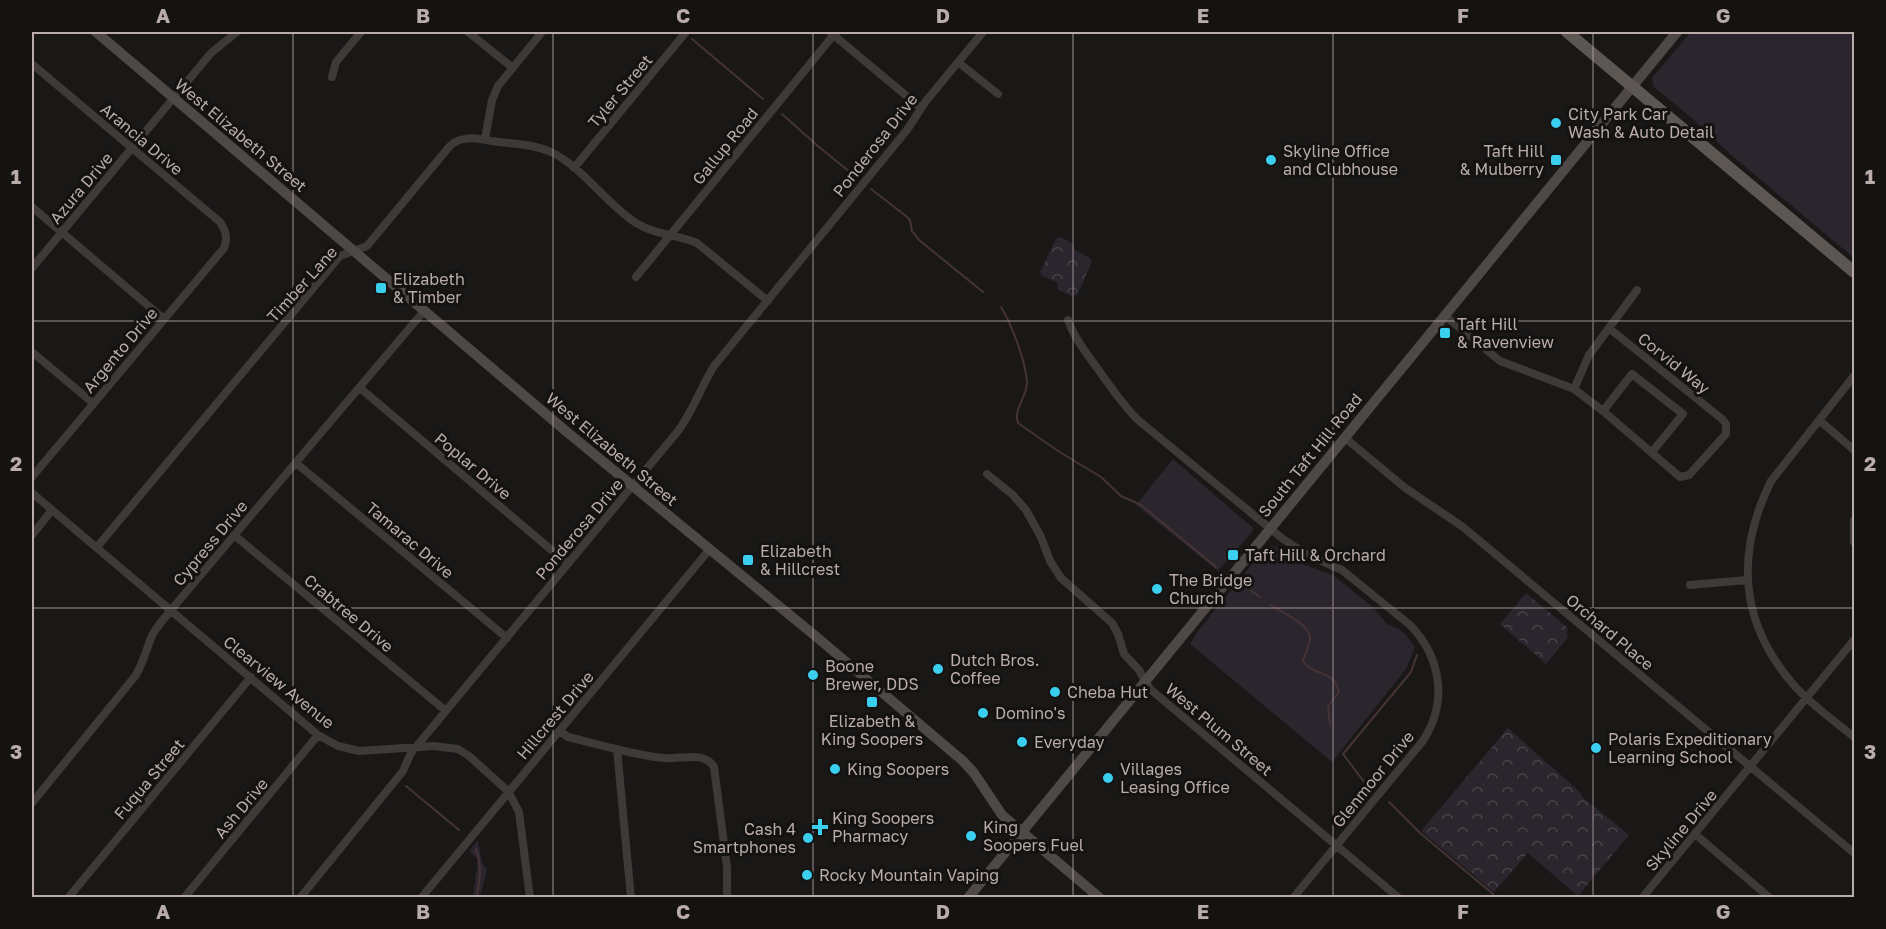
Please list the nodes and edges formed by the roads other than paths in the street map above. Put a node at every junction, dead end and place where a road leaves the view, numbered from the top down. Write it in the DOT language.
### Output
graph roads {
  1 [pos="96,32"];
  2 [pos="237,32"];
  3 [pos="361,32"];
  4 [pos="468,32"];
  5 [pos="542,32"];
  6 [pos="687,32"];
  7 [pos="833,32"];
  8 [pos="983,32"];
  9 [pos="1566,32"];
  10 [pos="1677,32"];
  11 [pos="958,62"];
  12 [pos="32,64"];
  13 [pos="513,68"];
  14 [pos="332,77"];
  15 [pos="1631,86"];
  16 [pos="998,94"];
  17 [pos="174,98"];
  18 [pos="921,108"];
  19 [pos="485,140"];
  20 [pos="132,148"];
  21 [pos="574,168"];
  22 [pos="32,207"];
  23 [pos="62,232"];
  24 [pos="670,235"];
  25 [pos="226,239"];
  26 [pos="354,251"];
  27 [pos="32,268"];
  28 [pos="1854,272"];
  29 [pos="636,277"];
  30 [pos="1637,290"];
  31 [pos="768,301"];
  32 [pos="424,311"];
  33 [pos="1444,315"];
  34 [pos="164,319"];
  35 [pos="1068,320"];
  36 [pos="1610,329"];
  37 [pos="32,352"];
  38 [pos="1854,376"];
  39 [pos="360,388"];
  40 [pos="1574,389"];
  41 [pos="93,403"];
  42 [pos="1603,411"];
  43 [pos="1819,420"];
  44 [pos="1344,437"];
  45 [pos="1854,450"];
  46 [pos="1652,452"];
  47 [pos="296,463"];
  48 [pos="987,474"];
  49 [pos="32,477"];
  50 [pos="633,486"];
  51 [pos="32,493"];
  52 [pos="52,510"];
  53 [pos="1854,520"];
  54 [pos="1270,528"];
  55 [pos="32,534"];
  56 [pos="234,535"];
  57 [pos="1854,542"];
  58 [pos="97,547"];
  59 [pos="709,550"];
  60 [pos="568,564"];
  61 [pos="1747,580"];
  62 [pos="1690,585"];
  63 [pos="171,610"];
  64 [pos="507,638"];
  65 [pos="1854,640"];
  66 [pos="251,677"];
  67 [pos="1145,680"];
  68 [pos="1807,698"];
  69 [pos="446,711"];
  70 [pos="560,731"];
  71 [pos="318,735"];
  72 [pos="1854,737"];
  73 [pos="416,747"];
  74 [pos="617,749"];
  75 [pos="1751,766"];
  76 [pos="508,790"];
  77 [pos="32,803"];
  78 [pos="1021,832"];
  79 [pos="1695,834"];
  80 [pos="1337,845"];
  81 [pos="1854,853"];
  82 [pos="68,897"];
  83 [pos="184,897"];
  84 [pos="300,897"];
  85 [pos="421,897"];
  86 [pos="530,897"];
  87 [pos="631,897"];
  88 [pos="727,897"];
  89 [pos="968,897"];
  90 [pos="1100,897"];
  91 [pos="1294,897"];
  92 [pos="1399,897"];
  93 [pos="1642,897"];
  94 [pos="1770,897"];
  1 -- 17 [label="main road, West Elizabeth Street"];
  2 -- 17 [label="street, Azura Drive"];
  3 -- 14 [label="street"];
  4 -- 13 [label="street"];
  5 -- 13 [label="street"];
  6 -- 21 [label="street, Tyler Street"];
  7 -- 18 [label="street"];
  7 -- 24 [label="street, Gallup Road"];
  8 -- 11 [label="street, Ponderosa Drive"];
  9 -- 15 [label="main road"];
  10 -- 15 [label="main road, South Taft Hill Road"];
  11 -- 16 [label="street"];
  11 -- 18 [label="street, Ponderosa Drive"];
  12 -- 20 [label="street, Arancia Drive"];
  13 -- 19 [label="street"];
  15 -- 28 [label="main road"];
  15 -- 33 [label="main road, South Taft Hill Road"];
  17 -- 20 [label="street, Azura Drive"];
  17 -- 26 [label="main road, West Elizabeth Street"];
  18 -- 31 [label="street, Ponderosa Drive"];
  19 -- 21 [label="street"];
  19 -- 26 [label="street, Timber Lane"];
  20 -- 23 [label="street, Azura Drive"];
  20 -- 25 [label="street, Arancia Drive"];
  21 -- 24 [label="street"];
  22 -- 23 [label="street"];
  23 -- 27 [label="street, Azura Drive"];
  23 -- 34 [label="street"];
  24 -- 29 [label="street, Gallup Road"];
  24 -- 31 [label="street"];
  25 -- 34 [label="street, Argento Drive"];
  26 -- 32 [label="main road, West Elizabeth Street"];
  26 -- 58 [label="street, Timber Lane"];
  30 -- 36 [label="street"];
  31 -- 50 [label="street, Ponderosa Drive"];
  32 -- 39 [label="street, Cypress Drive"];
  32 -- 50 [label="main road, West Elizabeth Street"];
  33 -- 40 [label="street"];
  33 -- 44 [label="main road, South Taft Hill Road"];
  34 -- 41 [label="street, Argento Drive"];
  35 -- 54 [label="street"];
  36 -- 40 [label="street"];
  36 -- 46 [label="street, Corvid Way"];
  37 -- 41 [label="street"];
  38 -- 43 [label="street"];
  39 -- 47 [label="street, Cypress Drive"];
  39 -- 60 [label="street, Poplar Drive"];
  40 -- 42 [label="street"];
  41 -- 49 [label="street, Argento Drive"];
  42 -- 46 [label="street"];
  42 -- 46 [label="street"];
  43 -- 45 [label="street"];
  43 -- 61 [label="street"];
  44 -- 54 [label="main road, South Taft Hill Road"];
  44 -- 75 [label="street, Orchard Place"];
  47 -- 56 [label="street, Cypress Drive"];
  47 -- 64 [label="street, Tamarac Drive"];
  48 -- 67 [label="street, West Plum Street"];
  50 -- 59 [label="main road, West Elizabeth Street"];
  50 -- 60 [label="street, Ponderosa Drive"];
  51 -- 52 [label="street, Clearview Avenue"];
  52 -- 55 [label="street"];
  52 -- 58 [label="street, Clearview Avenue"];
  53 -- 57 [label="street"];
  54 -- 67 [label="main road, South Taft Hill Road"];
  54 -- 80 [label="street, Glenmoor Drive"];
  56 -- 63 [label="street, Cypress Drive"];
  56 -- 69 [label="street, Crabtree Drive"];
  58 -- 63 [label="street, Clearview Avenue"];
  59 -- 70 [label="street, Hillcrest Drive"];
  59 -- 78 [label="main road, West Elizabeth Street"];
  60 -- 64 [label="street, Ponderosa Drive"];
  61 -- 62 [label="street"];
  61 -- 68 [label="street"];
  63 -- 66 [label="street, Clearview Avenue"];
  63 -- 77 [label="street, Cypress Drive"];
  64 -- 69 [label="street, Ponderosa Drive"];
  65 -- 68 [label="street, Skyline Drive"];
  66 -- 71 [label="street, Clearview Avenue"];
  66 -- 82 [label="street, Fuqua Street"];
  67 -- 78 [label="main road, South Taft Hill Road"];
  67 -- 80 [label="street, West Plum Street"];
  68 -- 72 [label="street"];
  68 -- 75 [label="street, Skyline Drive"];
  69 -- 73 [label="street, Ponderosa Drive"];
  70 -- 74 [label="street"];
  70 -- 76 [label="street, Hillcrest Drive"];
  71 -- 73 [label="street, Clearview Avenue"];
  71 -- 83 [label="street, Ash Drive"];
  73 -- 76 [label="street, Clearview Avenue"];
  73 -- 84 [label="street, Ponderosa Drive"];
  74 -- 87 [label="street"];
  74 -- 88 [label="street"];
  75 -- 79 [label="street, Skyline Drive"];
  75 -- 81 [label="street, Orchard Place"];
  76 -- 85 [label="street, Hillcrest Drive"];
  76 -- 86 [label="street, Clearview Avenue"];
  78 -- 89 [label="main road, South Taft Hill Road"];
  78 -- 90 [label="main road, West Elizabeth Street"];
  79 -- 93 [label="street, Skyline Drive"];
  79 -- 94 [label="street"];
  80 -- 91 [label="street, Glenmoor Drive"];
  80 -- 92 [label="street, West Plum Street"];
}
